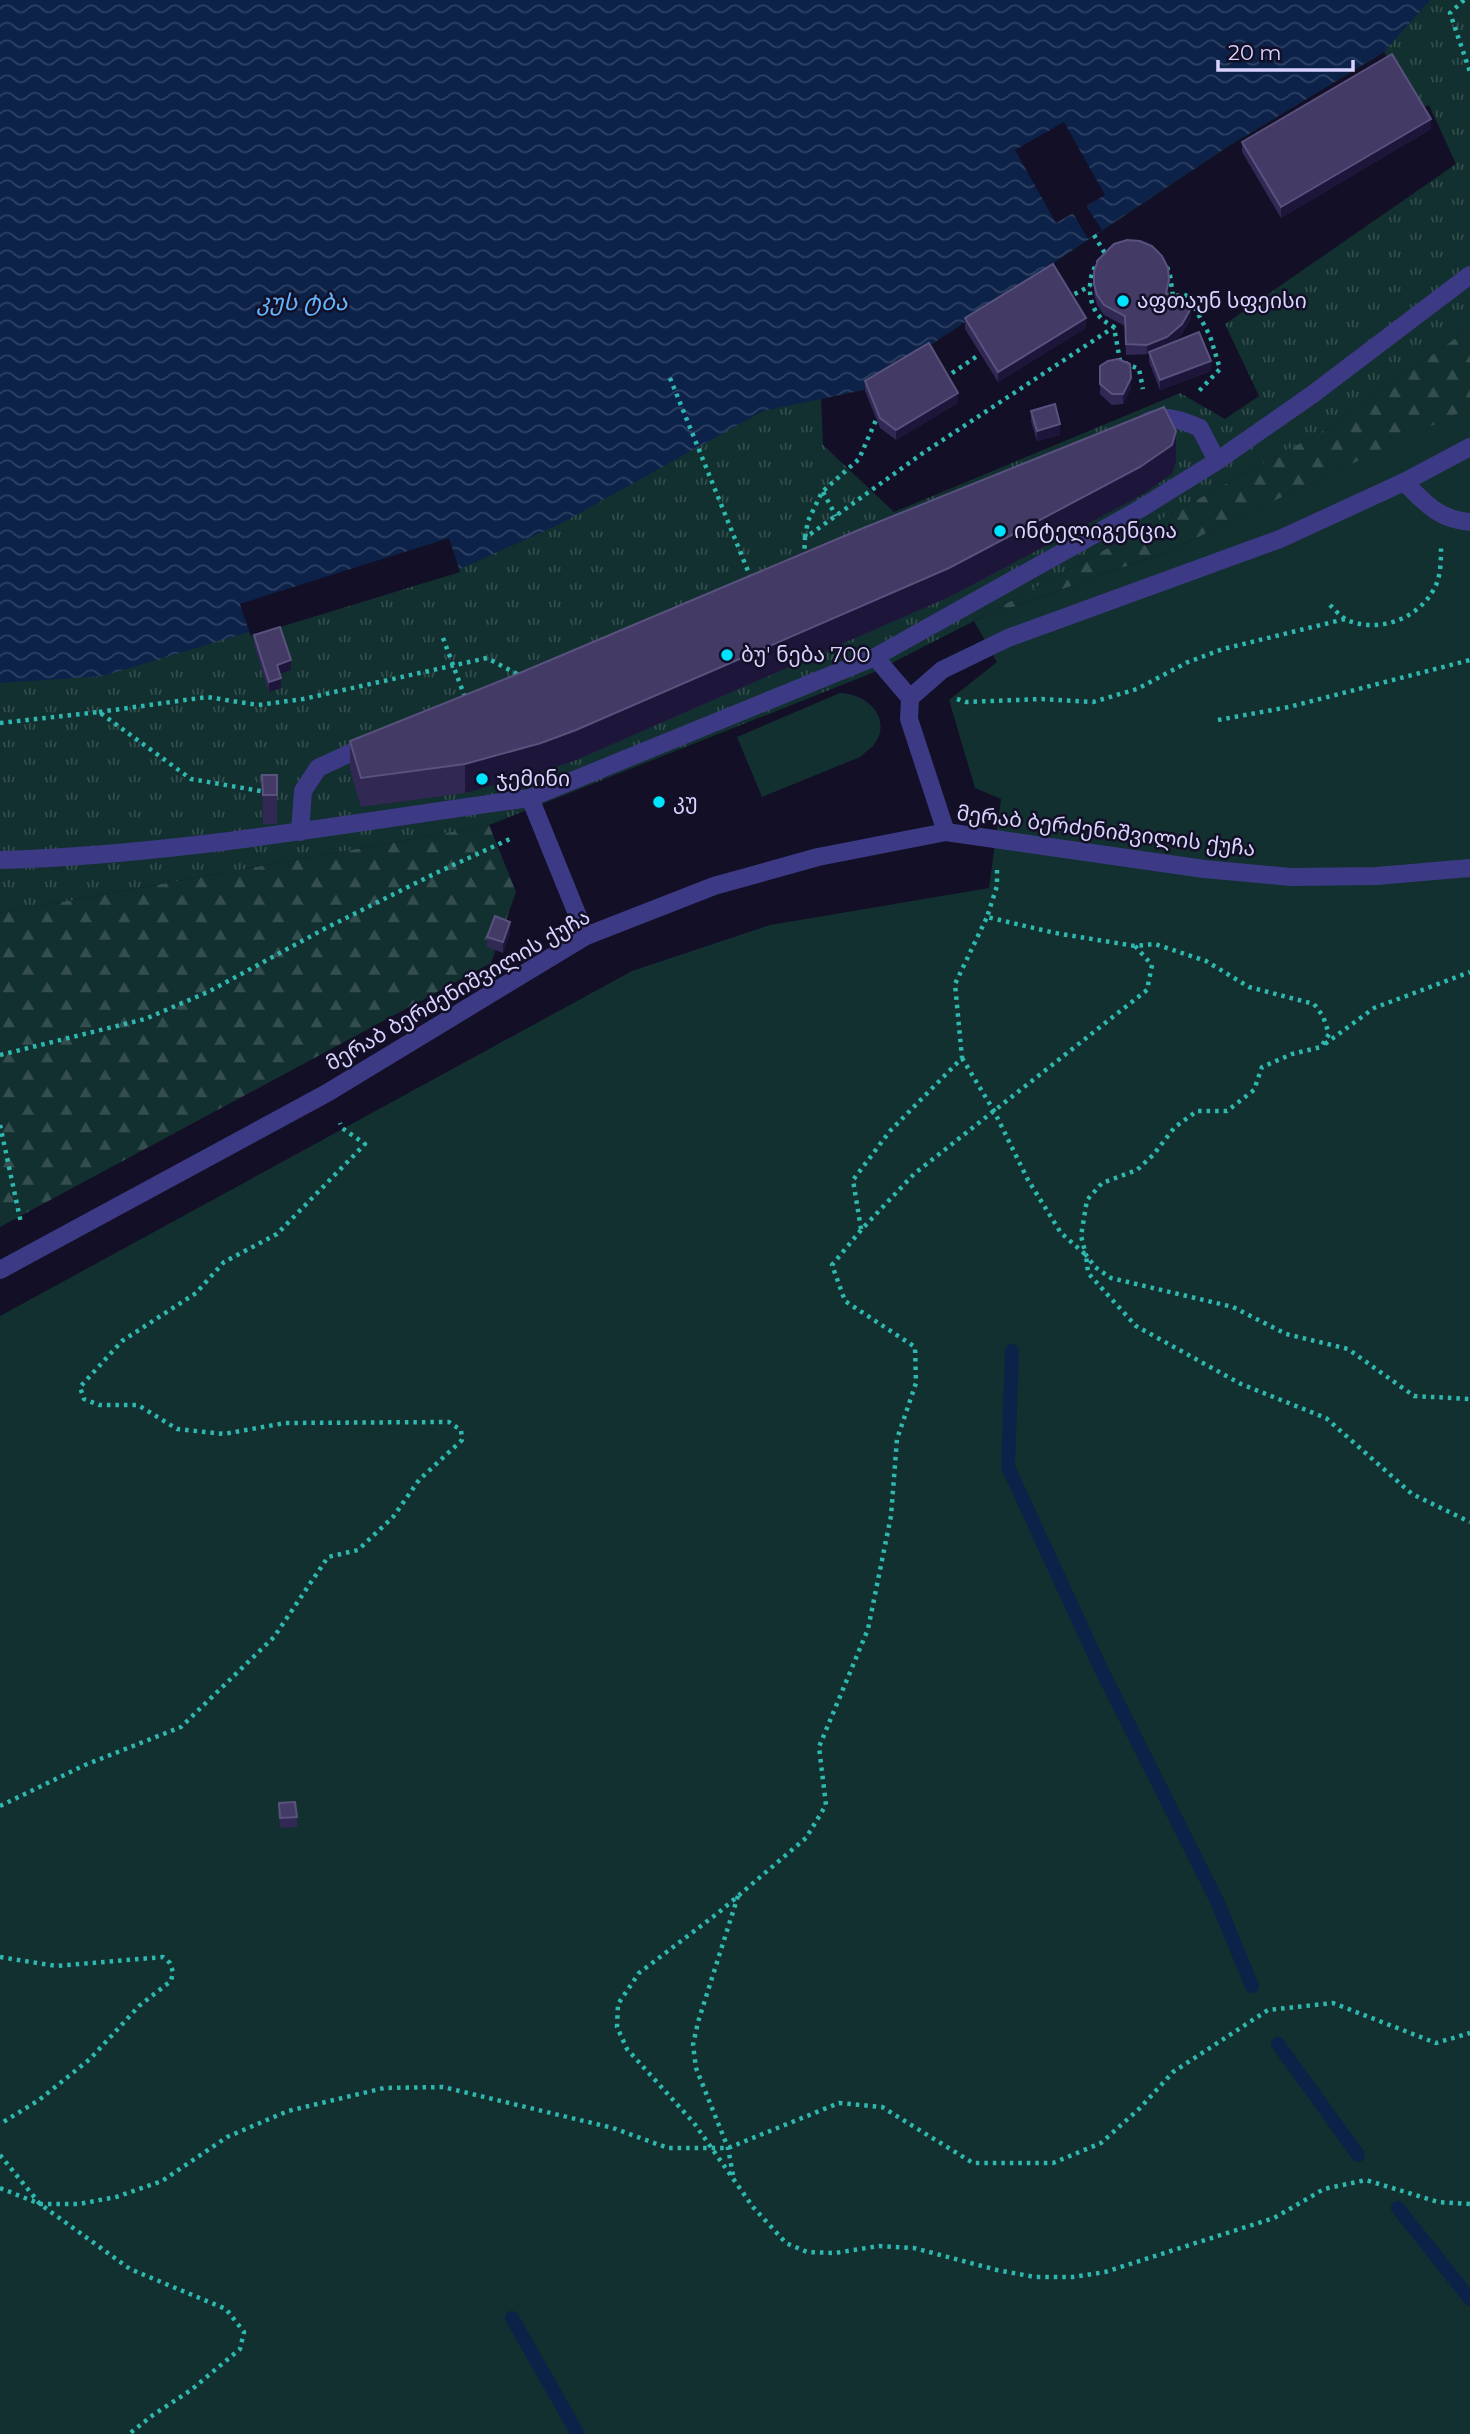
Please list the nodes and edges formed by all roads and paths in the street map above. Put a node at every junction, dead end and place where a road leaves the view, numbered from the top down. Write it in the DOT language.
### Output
graph roads {
  1 [pos="1464,0"];
  2 [pos="1470,72"];
  3 [pos="1094,235"];
  4 [pos="1160,259"];
  5 [pos="1470,275"];
  6 [pos="1091,286"];
  7 [pos="1067,298"];
  8 [pos="1114,327"];
  9 [pos="980,354"];
  10 [pos="1220,369"];
  11 [pos="670,378"];
  12 [pos="944,378"];
  13 [pos="1145,395"];
  14 [pos="876,420"];
  15 [pos="1129,430"];
  16 [pos="1470,447"];
  17 [pos="1217,461"];
  18 [pos="1404,482"];
  19 [pos="822,492"];
  20 [pos="1435,511"];
  21 [pos="836,516"];
  22 [pos="1470,523"];
  23 [pos="805,538"];
  24 [pos="804,565"];
  25 [pos="753,586"];
  26 [pos="1330,605"];
  27 [pos="1345,619"];
  28 [pos="443,638"];
  29 [pos="875,657"];
  30 [pos="1470,660"];
  31 [pos="453,667"];
  32 [pos="527,679"];
  33 [pos="917,692"];
  34 [pos="468,704"];
  35 [pos="99,712"];
  36 [pos="1218,720"];
  37 [pos="0,723"];
  38 [pos="386,737"];
  39 [pos="303,792"];
  40 [pos="530,798"];
  41 [pos="540,826"];
  42 [pos="300,832"];
  43 [pos="946,832"];
  44 [pos="0,860"];
  45 [pos="1470,868"];
  46 [pos="990,902"];
  47 [pos="987,917"];
  48 [pos="586,936"];
  49 [pos="1135,946"];
  50 [pos="1470,972"];
  51 [pos="1321,1046"];
  52 [pos="0,1055"];
  53 [pos="962,1058"];
  54 [pos="327,1093"];
  55 [pos="994,1111"];
  56 [pos="0,1125"];
  57 [pos="22,1229"];
  58 [pos="861,1230"];
  59 [pos="1086,1255"];
  60 [pos="0,1270"];
  61 [pos="1470,1399"];
  62 [pos="1470,1522"];
  63 [pos="0,1806"];
  64 [pos="739,1895"];
  65 [pos="0,1957"];
  66 [pos="1470,2033"];
  67 [pos="0,2124"];
  68 [pos="728,2148"];
  69 [pos="0,2155"];
  70 [pos="733,2176"];
  71 [pos="0,2188"];
  72 [pos="1470,2203"];
  73 [pos="40,2204"];
  74 [pos="129,2434"];
  1 -- 2 [label="path"];
  3 -- 6 [label="path"];
  4 -- 10 [label="path"];
  5 -- 17 [label="street"];
  6 -- 7 [label="path"];
  6 -- 8 [label="path"];
  8 -- 13 [label="path"];
  8 -- 21 [label="path"];
  9 -- 12 [label="path"];
  11 -- 25 [label="path"];
  14 -- 19 [label="path"];
  15 -- 17 [label="street"];
  16 -- 18 [label="street"];
  17 -- 29 [label="street"];
  18 -- 20 [label="street"];
  18 -- 33 [label="street"];
  19 -- 21 [label="path"];
  19 -- 23 [label="path"];
  20 -- 22 [label="street"];
  20 -- 27 [label="path"];
  21 -- 23 [label="path"];
  23 -- 24 [label="path"];
  26 -- 27 [label="path"];
  27 -- 33 [label="path"];
  28 -- 31 [label="path"];
  29 -- 33 [label="street"];
  29 -- 40 [label="street"];
  30 -- 36 [label="path"];
  31 -- 32 [label="path"];
  31 -- 34 [label="path"];
  31 -- 35 [label="path"];
  33 -- 43 [label="street"];
  35 -- 37 [label="path"];
  35 -- 39 [label="path"];
  38 -- 39 [label="street"];
  39 -- 42 [label="street"];
  40 -- 41 [label="street"];
  40 -- 42 [label="street"];
  41 -- 48 [label="street"];
  41 -- 52 [label="path"];
  42 -- 44 [label="street"];
  43 -- 45 [label="street, მერაბ ბერძენიშვილის ქუჩა"];
  43 -- 48 [label="street, მერაბ ბერძენიშვილის ქუჩა"];
  46 -- 47 [label="path"];
  47 -- 49 [label="path"];
  47 -- 53 [label="path"];
  48 -- 54 [label="street, მერაბ ბერძენიშვილის ქუჩა"];
  49 -- 51 [label="path"];
  49 -- 55 [label="path"];
  50 -- 51 [label="path"];
  51 -- 59 [label="path"];
  53 -- 55 [label="path"];
  53 -- 58 [label="path"];
  54 -- 60 [label="street, მერაბ ბერძენიშვილის ქუჩა"];
  54 -- 63 [label="path"];
  55 -- 58 [label="path"];
  55 -- 59 [label="path"];
  56 -- 57 [label="path"];
  58 -- 64 [label="path"];
  59 -- 61 [label="path"];
  59 -- 62 [label="path"];
  64 -- 68 [label="path"];
  64 -- 70 [label="path"];
  65 -- 67 [label="path"];
  66 -- 68 [label="path"];
  68 -- 70 [label="path"];
  68 -- 73 [label="path"];
  69 -- 73 [label="path"];
  70 -- 72 [label="path"];
  71 -- 73 [label="path"];
  73 -- 74 [label="path"];
}
